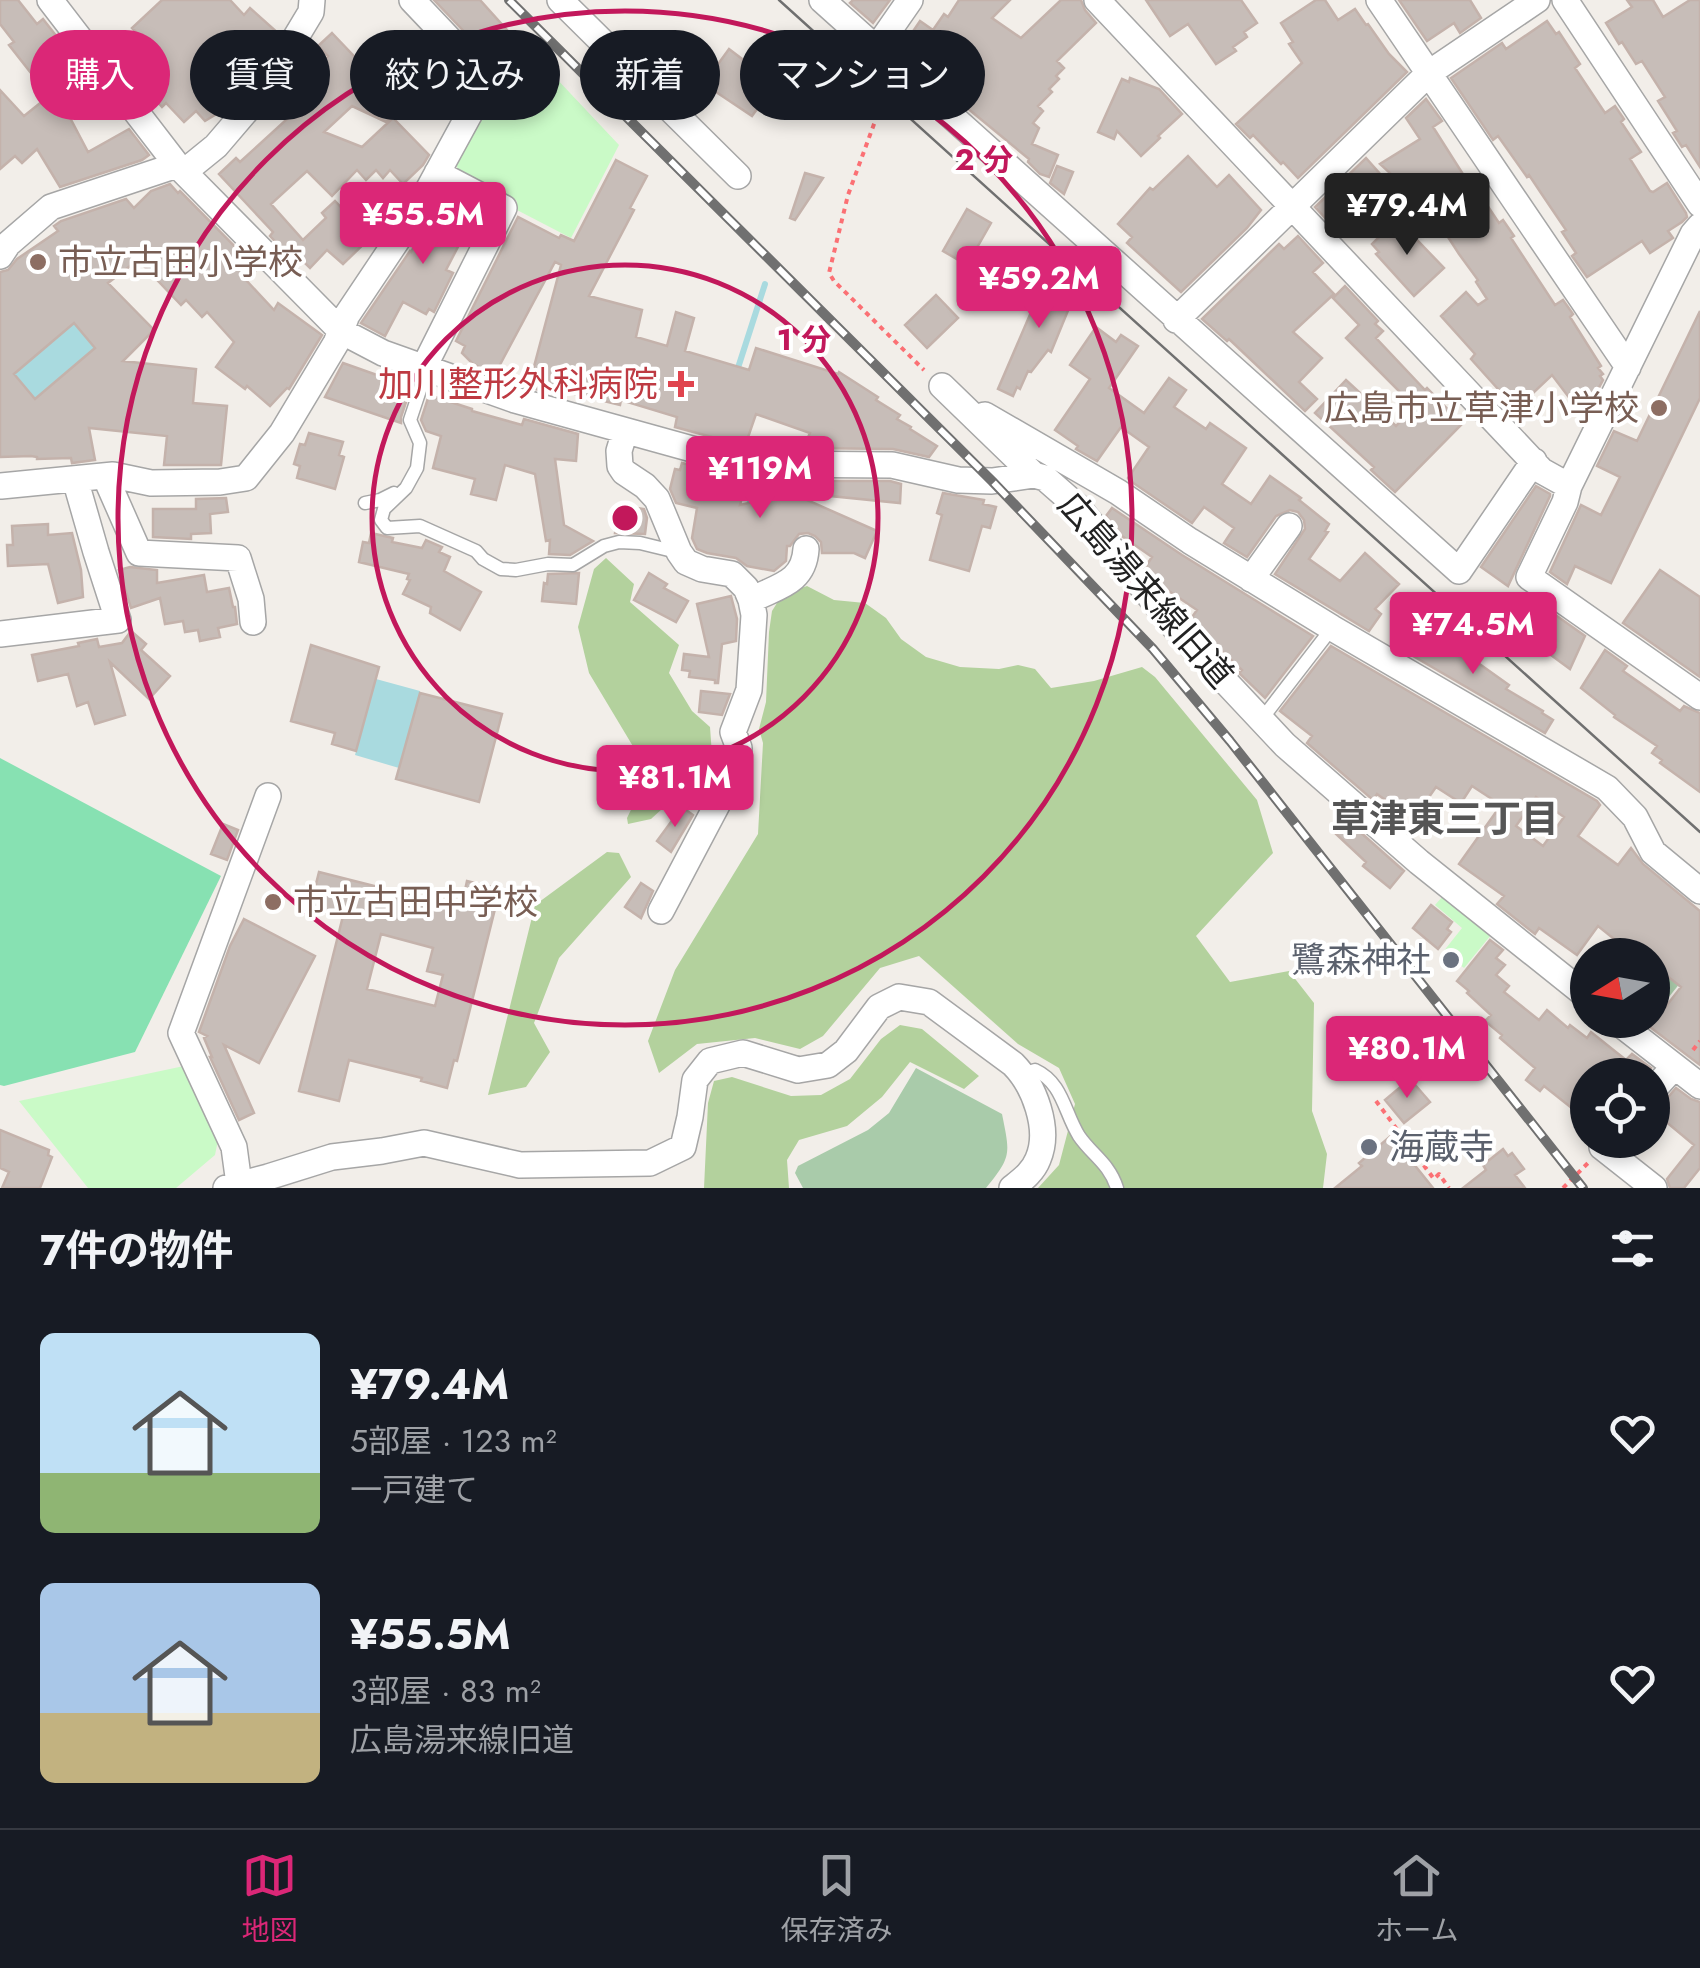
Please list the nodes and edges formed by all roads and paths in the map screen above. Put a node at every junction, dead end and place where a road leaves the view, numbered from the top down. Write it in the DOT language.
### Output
graph roads {
  1 [pos="50,0"];
  2 [pos="312,0"];
  3 [pos="412,0"];
  4 [pos="560,0"];
  5 [pos="822,0"];
  6 [pos="910,0"];
  7 [pos="1096,0"];
  8 [pos="1379,0"];
  9 [pos="1537,0"];
  10 [pos="1565,0"];
  11 [pos="855,30"];
  12 [pos="889,30"];
  13 [pos="1429,73"];
  14 [pos="876,120"];
  15 [pos="955,120"];
  16 [pos="181,169"];
  17 [pos="438,173"];
  18 [pos="738,176"];
  19 [pos="1700,204"];
  20 [pos="1292,206"];
  21 [pos="1700,226"];
  22 [pos="0,256"];
  23 [pos="1176,320"];
  24 [pos="340,332"];
  25 [pos="1628,367"];
  26 [pos="426,368"];
  27 [pos="942,386"];
  28 [pos="975,418"];
  29 [pos="625,431"];
  30 [pos="1534,461"];
  31 [pos="1034,475"];
  32 [pos="105,476"];
  33 [pos="76,479"];
  34 [pos="1,486"];
  35 [pos="1569,486"];
  36 [pos="402,494"];
  37 [pos="365,503"];
  38 [pos="1289,526"];
  39 [pos="806,548"];
  40 [pos="679,552"];
  41 [pos="1252,579"];
  42 [pos="750,600"];
  43 [pos="253,622"];
  44 [pos="1332,628"];
  45 [pos="0,634"];
  46 [pos="1700,697"];
  47 [pos="1260,720"];
  48 [pos="268,796"];
  49 [pos="1700,891"];
  50 [pos="662,911"];
  51 [pos="1570,983"];
  52 [pos="1638,1038"];
  53 [pos="1674,1066"];
  54 [pos="1670,1071"];
  55 [pos="1023,1074"];
  56 [pos="1700,1086"];
  57 [pos="1376,1101"];
  58 [pos="1591,1158"];
  59 [pos="1621,1158"];
  60 [pos="232,1186"];
  61 [pos="1012,1188"];
  62 [pos="1117,1188"];
  63 [pos="1449,1188"];
  64 [pos="1562,1188"];
  65 [pos="1654,1188"];
  1 -- 16 [label="street, 広島湯来線旧道"];
  2 -- 16 [label="street"];
  3 -- 17 [label="street"];
  4 -- 18 [label="street"];
  5 -- 11 [label="street"];
  6 -- 12 [label="street"];
  7 -- 20 [label="street"];
  8 -- 13 [label="street"];
  9 -- 13 [label="street"];
  10 -- 19 [label="street"];
  13 -- 20 [label="street"];
  13 -- 25 [label="street"];
  14 -- 27 [label="path"];
  15 -- 23 [label="street"];
  16 -- 22 [label="street"];
  16 -- 24 [label="street, 広島湯来線旧道"];
  17 -- 24 [label="street"];
  17 -- 26 [label="street"];
  20 -- 23 [label="street"];
  20 -- 30 [label="street"];
  21 -- 25 [label="street"];
  23 -- 30 [label="street"];
  24 -- 26 [label="street, 広島湯来線旧道"];
  24 -- 32 [label="street"];
  25 -- 35 [label="street"];
  26 -- 29 [label="street, 広島湯来線旧道"];
  26 -- 36 [label="lane"];
  27 -- 28 [label="street"];
  28 -- 31 [label="street"];
  28 -- 41 [label="street"];
  29 -- 31 [label="street, 広島湯来線旧道"];
  29 -- 40 [label="street"];
  30 -- 35 [label="street"];
  31 -- 47 [label="street, 広島湯来線旧道"];
  32 -- 33 [label="street"];
  32 -- 43 [label="street"];
  33 -- 34 [label="street"];
  33 -- 45 [label="street"];
  35 -- 46 [label="street"];
  36 -- 37 [label="lane"];
  36 -- 40 [label="lane"];
  38 -- 41 [label="street"];
  39 -- 42 [label="street"];
  40 -- 42 [label="street"];
  41 -- 44 [label="street"];
  42 -- 50 [label="street"];
  44 -- 47 [label="lane"];
  44 -- 49 [label="street"];
  47 -- 51 [label="street, 広島湯来線旧道"];
  48 -- 60 [label="street"];
  52 -- 53 [label="street"];
  53 -- 54 [label="street"];
  53 -- 56 [label="street"];
  55 -- 60 [label="street"];
  55 -- 61 [label="street"];
  55 -- 62 [label="lane"];
  57 -- 63 [label="path"];
  58 -- 64 [label="path"];
  59 -- 65 [label="street"];
}
